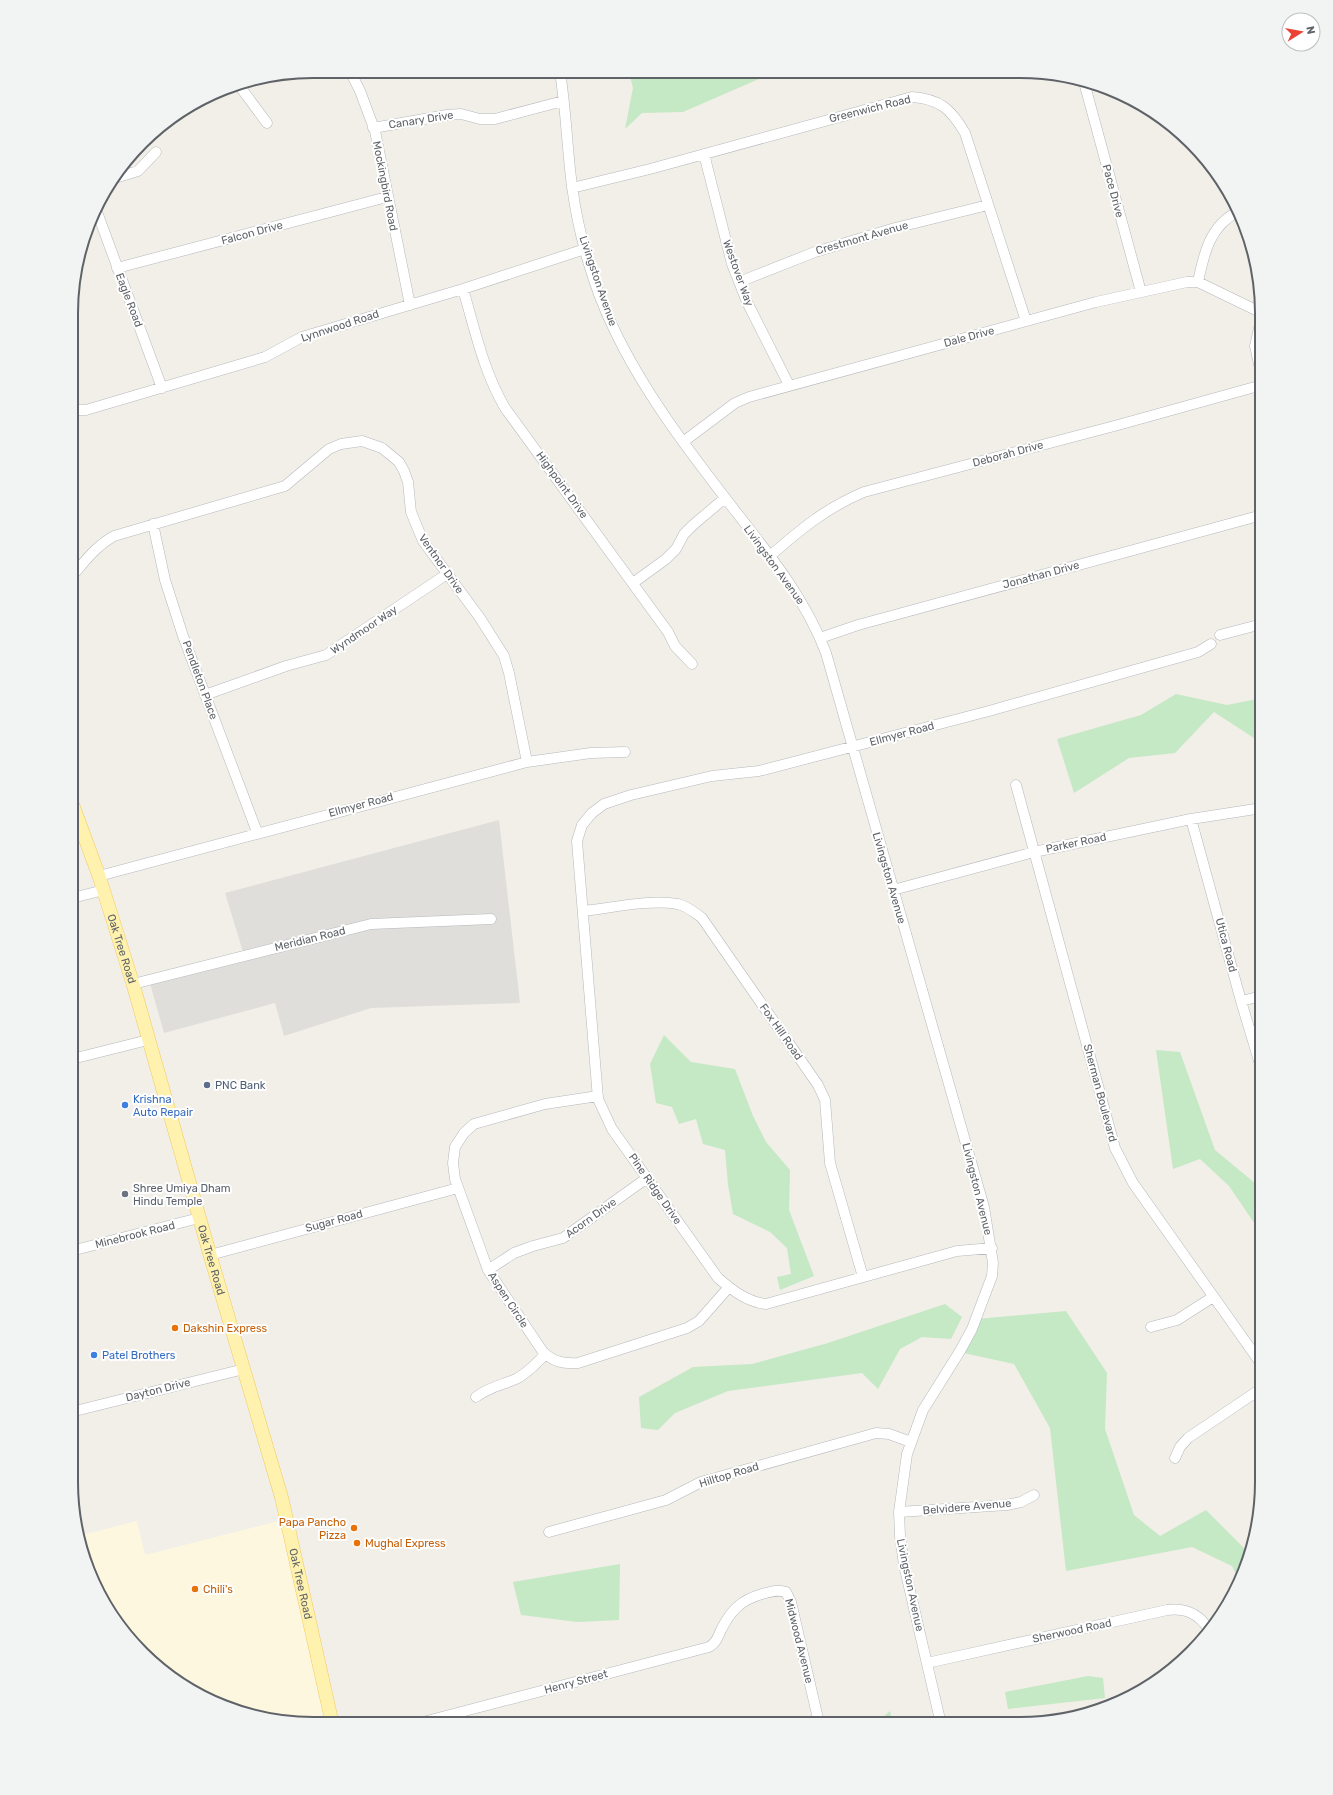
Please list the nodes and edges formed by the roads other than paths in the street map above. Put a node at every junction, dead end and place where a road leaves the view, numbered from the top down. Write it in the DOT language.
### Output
graph roads {
  1 [pos="354,78"];
  2 [pos="561,78"];
  3 [pos="1085,87"];
  4 [pos="242,89"];
  5 [pos="563,101"];
  6 [pos="267,123"];
  7 [pos="373,128"];
  8 [pos="156,152"];
  9 [pos="704,154"];
  10 [pos="124,175"];
  11 [pos="572,188"];
  12 [pos="387,197"];
  13 [pos="988,205"];
  14 [pos="1233,214"];
  15 [pos="99,217"];
  16 [pos="585,249"];
  17 [pos="117,268"];
  18 [pos="739,282"];
  19 [pos="1198,282"];
  20 [pos="463,289"];
  21 [pos="1141,292"];
  22 [pos="410,305"];
  23 [pos="1255,310"];
  24 [pos="1026,321"];
  25 [pos="789,385"];
  26 [pos="1255,387"];
  27 [pos="162,388"];
  28 [pos="78,410"];
  29 [pos="683,442"];
  30 [pos="725,498"];
  31 [pos="1255,517"];
  32 [pos="153,524"];
  33 [pos="770,556"];
  34 [pos="78,568"];
  35 [pos="447,574"];
  36 [pos="633,583"];
  37 [pos="1255,626"];
  38 [pos="1220,635"];
  39 [pos="820,638"];
  40 [pos="1211,644"];
  41 [pos="692,664"];
  42 [pos="205,694"];
  43 [pos="852,748"];
  44 [pos="625,752"];
  45 [pos="527,762"];
  46 [pos="1016,785"];
  47 [pos="1255,809"];
  48 [pos="592,813"];
  49 [pos="78,819"];
  50 [pos="1191,819"];
  51 [pos="257,832"];
  52 [pos="1034,852"];
  53 [pos="100,876"];
  54 [pos="104,890"];
  55 [pos="893,890"];
  56 [pos="78,896"];
  57 [pos="583,911"];
  58 [pos="491,918"];
  59 [pos="133,984"];
  60 [pos="1255,998"];
  61 [pos="1241,1001"];
  62 [pos="148,1040"];
  63 [pos="1255,1048"];
  64 [pos="78,1058"];
  65 [pos="598,1096"];
  66 [pos="647,1178"];
  67 [pos="458,1188"];
  68 [pos="199,1218"];
  69 [pos="992,1248"];
  70 [pos="78,1249"];
  71 [pos="210,1255"];
  72 [pos="488,1270"];
  73 [pos="863,1277"];
  74 [pos="729,1287"];
  75 [pos="1213,1297"];
  76 [pos="1151,1327"];
  77 [pos="546,1354"];
  78 [pos="1255,1355"];
  79 [pos="244,1369"];
  80 [pos="1255,1393"];
  81 [pos="476,1397"];
  82 [pos="78,1410"];
  83 [pos="911,1442"];
  84 [pos="1175,1458"];
  85 [pos="1034,1495"];
  86 [pos="899,1512"];
  87 [pos="549,1532"];
  88 [pos="1206,1626"];
  89 [pos="721,1630"];
  90 [pos="927,1663"];
  91 [pos="331,1717"];
  92 [pos="445,1717"];
  93 [pos="818,1717"];
  94 [pos="939,1717"];
  1 -- 7 [label="street, Mockingbird Road"];
  2 -- 5 [label="street, Livingston Avenue"];
  3 -- 21 [label="street, Pace Drive"];
  4 -- 6 [label="street"];
  5 -- 7 [label="street, Canary Drive"];
  5 -- 11 [label="street, Livingston Avenue"];
  7 -- 12 [label="street, Mockingbird Road"];
  8 -- 10 [label="street"];
  9 -- 11 [label="street, Greenwich Road"];
  9 -- 13 [label="street, Greenwich Road"];
  9 -- 18 [label="street, Westover Way"];
  11 -- 16 [label="street, Livingston Avenue"];
  12 -- 17 [label="street, Falcon Drive"];
  12 -- 22 [label="street, Mockingbird Road"];
  13 -- 18 [label="street, Crestmont Avenue"];
  13 -- 24 [label="street, Greenwich Road"];
  14 -- 19 [label="street"];
  15 -- 17 [label="street, Eagle Road"];
  16 -- 20 [label="street, Lynnwood Road"];
  16 -- 29 [label="street, Livingston Avenue"];
  17 -- 27 [label="street, Eagle Road"];
  18 -- 25 [label="street, Westover Way"];
  19 -- 21 [label="street, Dale Drive"];
  19 -- 23 [label="street"];
  20 -- 22 [label="street, Lynnwood Road"];
  20 -- 36 [label="street, Highpoint Drive"];
  21 -- 24 [label="street, Dale Drive"];
  22 -- 27 [label="street, Lynnwood Road"];
  24 -- 25 [label="street, Dale Drive"];
  25 -- 29 [label="street, Dale Drive"];
  26 -- 33 [label="street, Deborah Drive"];
  27 -- 28 [label="street, Lynnwood Road"];
  29 -- 30 [label="street, Livingston Avenue"];
  30 -- 33 [label="street, Livingston Avenue"];
  30 -- 36 [label="street"];
  31 -- 39 [label="street, Jonathan Drive"];
  32 -- 34 [label="street, Ventnor Drive"];
  32 -- 35 [label="street, Ventnor Drive"];
  32 -- 42 [label="street, Pendleton Place"];
  33 -- 39 [label="street, Livingston Avenue"];
  35 -- 42 [label="street, Wyndmoor Way"];
  35 -- 45 [label="street, Ventnor Drive"];
  36 -- 41 [label="street, Highpoint Drive"];
  37 -- 38 [label="street"];
  39 -- 43 [label="street, Livingston Avenue"];
  40 -- 43 [label="street, Ellmyer Road"];
  42 -- 51 [label="street, Pendleton Place"];
  43 -- 48 [label="street, Ellmyer Road"];
  43 -- 55 [label="street, Livingston Avenue"];
  44 -- 45 [label="street, Ellmyer Road"];
  45 -- 51 [label="street, Ellmyer Road"];
  46 -- 52 [label="street, Sherman Boulevard"];
  47 -- 50 [label="street, Parker Road"];
  48 -- 57 [label="street, Pine Ridge Drive"];
  49 -- 53 [label="main road, Oak Tree Road"];
  50 -- 52 [label="street, Parker Road"];
  50 -- 61 [label="street, Utica Road"];
  51 -- 53 [label="street, Ellmyer Road"];
  52 -- 55 [label="street, Parker Road"];
  52 -- 75 [label="street, Sherman Boulevard"];
  53 -- 54 [label="main road, Oak Tree Road"];
  54 -- 56 [label="street"];
  54 -- 59 [label="main road, Oak Tree Road"];
  55 -- 69 [label="street, Livingston Avenue"];
  57 -- 65 [label="street, Pine Ridge Drive"];
  57 -- 73 [label="street, Fox Hill Road"];
  58 -- 59 [label="street, Meridian Road"];
  59 -- 62 [label="main road, Oak Tree Road"];
  60 -- 61 [label="street"];
  61 -- 63 [label="street, Utica Road"];
  62 -- 64 [label="street"];
  62 -- 68 [label="main road, Oak Tree Road"];
  65 -- 66 [label="street, Pine Ridge Drive"];
  65 -- 67 [label="street, Aspen Circle"];
  66 -- 72 [label="street, Acorn Drive"];
  66 -- 74 [label="street, Pine Ridge Drive"];
  67 -- 71 [label="street, Sugar Road"];
  67 -- 72 [label="street, Aspen Circle"];
  68 -- 70 [label="street, Minebrook Road"];
  68 -- 71 [label="main road, Oak Tree Road"];
  69 -- 73 [label="street, Pine Ridge Drive"];
  69 -- 83 [label="street, Livingston Avenue"];
  71 -- 79 [label="main road, Oak Tree Road"];
  72 -- 77 [label="street, Aspen Circle"];
  73 -- 74 [label="street, Pine Ridge Drive"];
  74 -- 77 [label="street, Aspen Circle"];
  75 -- 76 [label="street"];
  75 -- 78 [label="street, Sherman Boulevard"];
  77 -- 81 [label="street"];
  79 -- 82 [label="street, Dayton Drive"];
  79 -- 91 [label="main road, Oak Tree Road"];
  80 -- 84 [label="street"];
  83 -- 86 [label="street, Livingston Avenue"];
  83 -- 87 [label="street, Hilltop Road"];
  85 -- 86 [label="street, Belvidere Avenue"];
  86 -- 90 [label="street, Livingston Avenue"];
  88 -- 90 [label="street, Sherwood Road"];
  89 -- 92 [label="street, Henry Street"];
  89 -- 93 [label="street, Midwood Avenue"];
  90 -- 94 [label="street, Livingston Avenue"];
}
